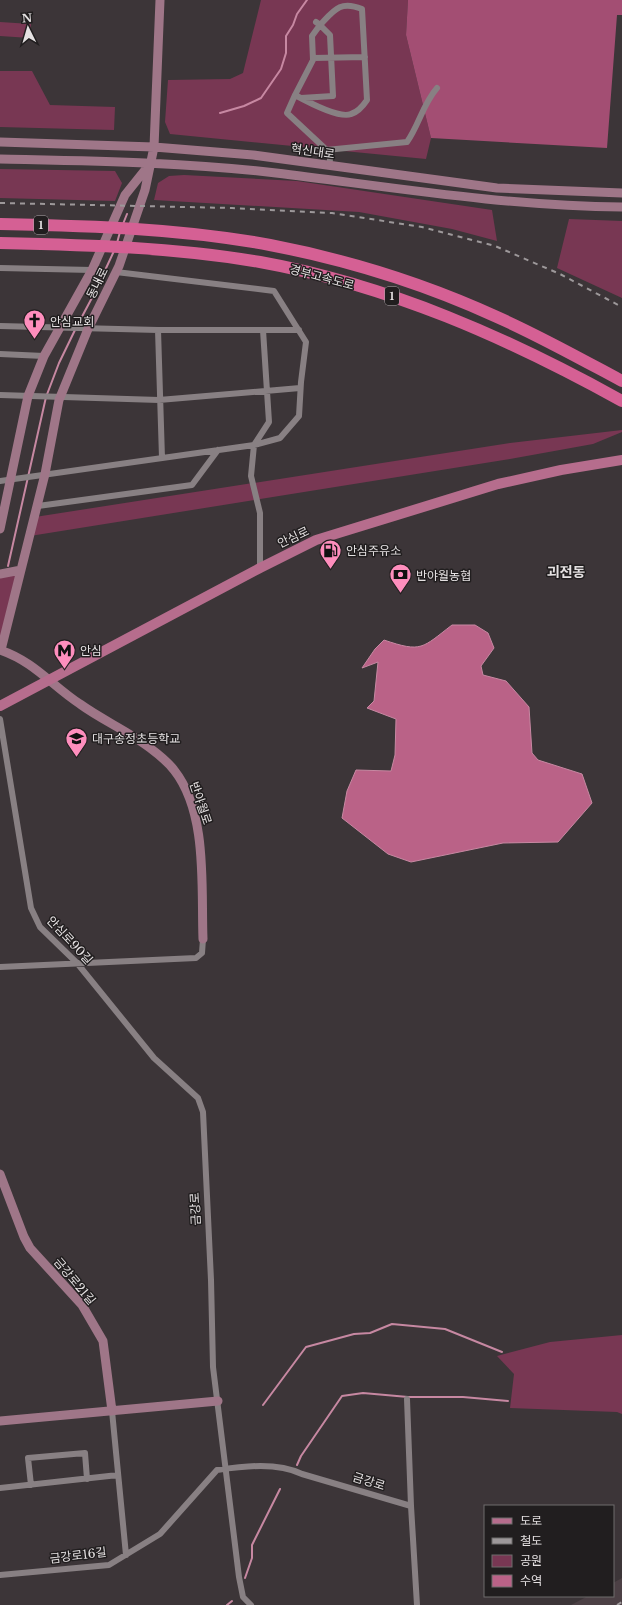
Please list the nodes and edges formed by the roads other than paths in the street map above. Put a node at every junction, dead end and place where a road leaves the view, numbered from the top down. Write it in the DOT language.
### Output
graph roads {
  1 [pos="160,0"];
  2 [pos="318,24"];
  3 [pos="365,57"];
  4 [pos="313,58"];
  5 [pos="331,58"];
  6 [pos="437,88"];
  7 [pos="298,97"];
  8 [pos="0,142"];
  9 [pos="154,147"];
  10 [pos="326,150"];
  11 [pos="0,159"];
  12 [pos="151,162"];
  13 [pos="329,165"];
  14 [pos="622,193"];
  15 [pos="622,207"];
  16 [pos="0,224"];
  17 [pos="0,243"];
  18 [pos="0,268"];
  19 [pos="92,270"];
  20 [pos="116,272"];
  21 [pos="0,326"];
  22 [pos="59,327"];
  23 [pos="88,329"];
  24 [pos="158,330"];
  25 [pos="263,330"];
  26 [pos="299,330"];
  27 [pos="0,354"];
  28 [pos="44,356"];
  29 [pos="622,381"];
  30 [pos="300,388"];
  31 [pos="266,391"];
  32 [pos="0,395"];
  33 [pos="28,396"];
  34 [pos="60,397"];
  35 [pos="159,400"];
  36 [pos="622,401"];
  37 [pos="254,445"];
  38 [pos="218,450"];
  39 [pos="162,458"];
  40 [pos="622,460"];
  41 [pos="46,474"];
  42 [pos="10,479"];
  43 [pos="0,481"];
  44 [pos="38,506"];
  45 [pos="0,529"];
  46 [pos="260,568"];
  47 [pos="21,570"];
  48 [pos="0,574"];
  49 [pos="0,650"];
  50 [pos="50,679"];
  51 [pos="0,706"];
  52 [pos="0,719"];
  53 [pos="203,939"];
  54 [pos="78,963"];
  55 [pos="0,967"];
  56 [pos="203,1112"];
  57 [pos="0,1174"];
  58 [pos="407,1399"];
  59 [pos="218,1401"];
  60 [pos="112,1410"];
  61 [pos="0,1421"];
  62 [pos="224,1469"];
  63 [pos="118,1475"];
  64 [pos="87,1479"];
  65 [pos="31,1485"];
  66 [pos="0,1488"];
  67 [pos="411,1506"];
  68 [pos="126,1554"];
  69 [pos="0,1574"];
  70 [pos="251,1605"];
  71 [pos="417,1605"];
  1 -- 9 [label="main road, 동내로"];
  2 -- 3 [label="street"];
  2 -- 4 [label="street"];
  2 -- 5 [label="street"];
  3 -- 5 [label="street"];
  3 -- 7 [label="street"];
  4 -- 5 [label="street"];
  4 -- 7 [label="street"];
  5 -- 7 [label="street"];
  6 -- 10 [label="street"];
  7 -- 10 [label="street"];
  8 -- 9 [label="main road, 혁신대로"];
  9 -- 12 [label="main road, 동내로"];
  9 -- 13 [label="main road, 혁신대로"];
  10 -- 13 [label="street"];
  11 -- 12 [label="main road"];
  12 -- 15 [label="main road"];
  12 -- 19 [label="main road"];
  12 -- 20 [label="main road, 동내로"];
  13 -- 14 [label="main road, 혁신대로"];
  16 -- 29 [label="highway, 경부고속도로 / 1"];
  17 -- 36 [label="highway, 경부고속도로 / 1"];
  18 -- 19 [label="street"];
  19 -- 22 [label="main road"];
  20 -- 23 [label="main road, 동내로"];
  20 -- 26 [label="street"];
  21 -- 22 [label="street"];
  22 -- 23 [label="street"];
  22 -- 28 [label="main road"];
  23 -- 24 [label="street"];
  23 -- 34 [label="main road, 동내로"];
  24 -- 25 [label="street"];
  24 -- 35 [label="street"];
  25 -- 26 [label="street"];
  25 -- 31 [label="street"];
  26 -- 30 [label="street"];
  27 -- 28 [label="street"];
  28 -- 33 [label="main road"];
  30 -- 31 [label="street"];
  30 -- 37 [label="street"];
  31 -- 35 [label="street"];
  31 -- 37 [label="street"];
  32 -- 33 [label="street"];
  33 -- 34 [label="street"];
  33 -- 42 [label="main road"];
  34 -- 35 [label="street"];
  34 -- 41 [label="main road, 동내로"];
  35 -- 39 [label="street"];
  37 -- 38 [label="street"];
  37 -- 46 [label="street"];
  38 -- 39 [label="street"];
  38 -- 44 [label="street"];
  39 -- 41 [label="street"];
  40 -- 46 [label="main road, 안심로"];
  41 -- 42 [label="street"];
  41 -- 44 [label="main road, 동내로"];
  42 -- 43 [label="street"];
  42 -- 45 [label="main road"];
  44 -- 47 [label="main road, 동내로"];
  46 -- 50 [label="main road, 안심로"];
  47 -- 48 [label="main road"];
  47 -- 49 [label="main road, 동내로"];
  49 -- 50 [label="main road, 반야월로"];
  50 -- 51 [label="main road, 안심로"];
  50 -- 53 [label="main road, 반야월로"];
  52 -- 54 [label="street, 안심로90길"];
  53 -- 54 [label="street"];
  54 -- 55 [label="street"];
  54 -- 56 [label="street, 안심로90길"];
  56 -- 59 [label="street, 금강로"];
  57 -- 60 [label="main road, 금강로21길"];
  58 -- 67 [label="street"];
  59 -- 60 [label="main road"];
  59 -- 62 [label="street, 금강로"];
  60 -- 61 [label="main road"];
  60 -- 63 [label="street"];
  62 -- 67 [label="street, 금강로"];
  62 -- 68 [label="street"];
  62 -- 70 [label="street, 금강로"];
  63 -- 64 [label="street"];
  63 -- 68 [label="street"];
  64 -- 65 [label="street"];
  64 -- 65 [label="street"];
  65 -- 66 [label="street"];
  67 -- 71 [label="street"];
  68 -- 69 [label="street, 금강로16길"];
}
